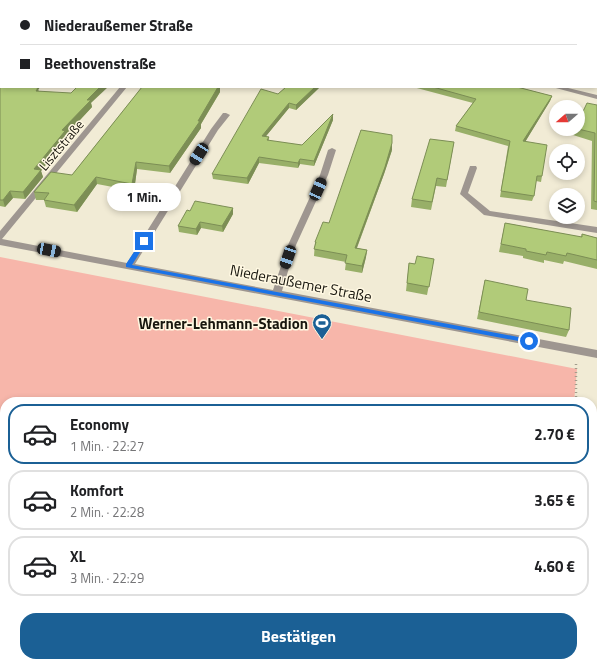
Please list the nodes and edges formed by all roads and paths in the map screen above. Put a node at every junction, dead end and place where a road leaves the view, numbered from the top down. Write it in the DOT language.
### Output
graph roads {
  1 [pos="123,88"];
  2 [pos="559,88"];
  3 [pos="597,97"];
  4 [pos="226,115"];
  5 [pos="332,150"];
  6 [pos="472,168"];
  7 [pos="597,230"];
  8 [pos="0,237"];
  9 [pos="0,242"];
  10 [pos="129,266"];
  11 [pos="276,294"];
  12 [pos="576,350"];
  13 [pos="597,354"];
  14 [pos="576,397"];
  1 -- 8 [label="street, Lisztstraße"];
  2 -- 3 [label="street"];
  4 -- 10 [label="street"];
  5 -- 11 [label="street"];
  6 -- 7 [label="street"];
  9 -- 10 [label="street, Niederaußemer Straße"];
  10 -- 11 [label="street, Niederaußemer Straße"];
  11 -- 12 [label="street, Niederaußemer Straße"];
  12 -- 13 [label="street, Niederaußemer Straße"];
  12 -- 14 [label="path"];
}
